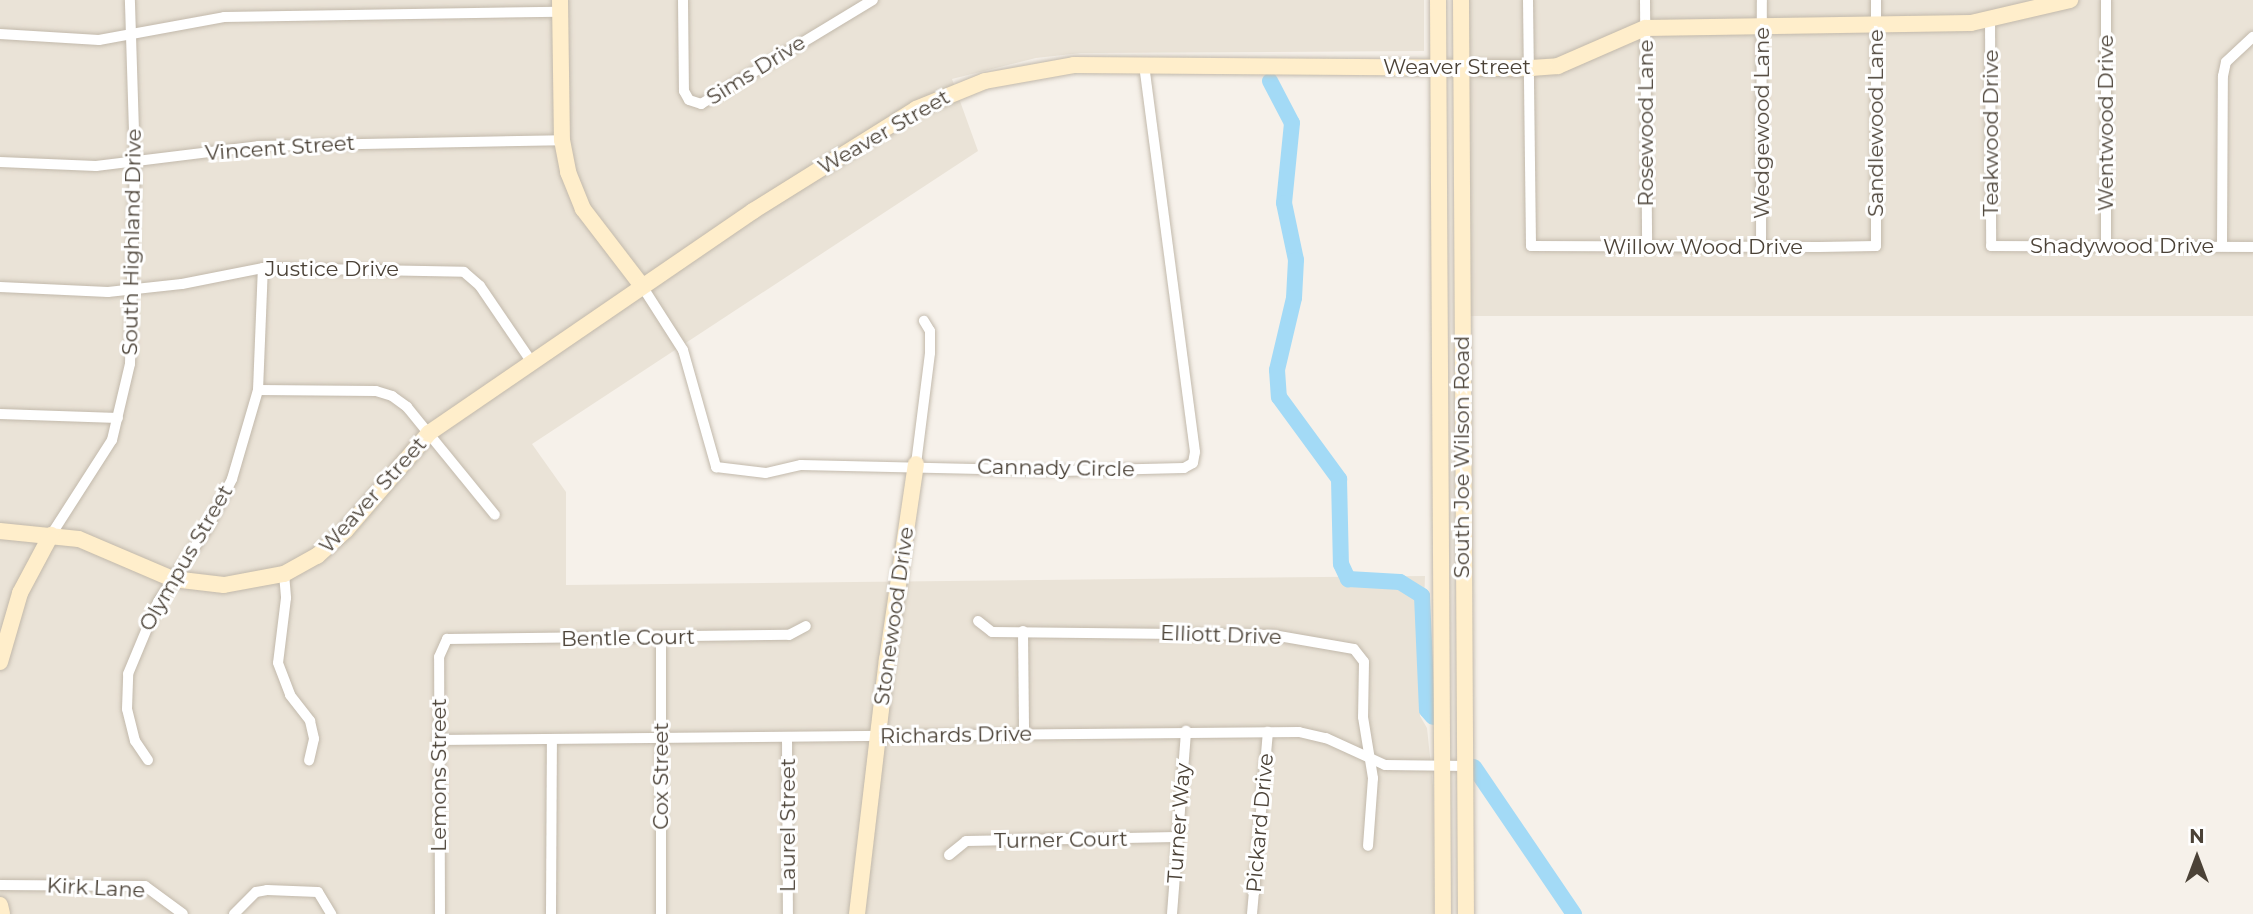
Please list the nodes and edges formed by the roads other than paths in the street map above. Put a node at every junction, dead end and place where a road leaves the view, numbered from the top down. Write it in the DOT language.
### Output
graph roads {
  1 [pos="130,0"];
  2 [pos="683,0"];
  3 [pos="873,0"];
  4 [pos="1438,0"];
  5 [pos="1461,0"];
  6 [pos="1528,0"];
  7 [pos="1646,0"];
  8 [pos="1762,0"];
  9 [pos="1876,0"];
  10 [pos="2070,0"];
  11 [pos="2106,0"];
  12 [pos="560,6"];
  13 [pos="1990,20"];
  14 [pos="1763,25"];
  15 [pos="1876,25"];
  16 [pos="1645,28"];
  17 [pos="0,34"];
  18 [pos="133,36"];
  19 [pos="2253,37"];
  20 [pos="1439,65"];
  21 [pos="1144,66"];
  22 [pos="1461,66"];
  23 [pos="1531,68"];
  24 [pos="562,140"];
  25 [pos="0,162"];
  26 [pos="135,163"];
  27 [pos="1761,245"];
  28 [pos="1647,246"];
  29 [pos="1875,246"];
  30 [pos="1991,246"];
  31 [pos="2106,246"];
  32 [pos="2222,246"];
  33 [pos="2253,247"];
  34 [pos="263,268"];
  35 [pos="642,286"];
  36 [pos="0,287"];
  37 [pos="134,290"];
  38 [pos="924,321"];
  39 [pos="533,364"];
  40 [pos="257,390"];
  41 [pos="0,414"];
  42 [pos="118,418"];
  43 [pos="429,433"];
  44 [pos="916,464"];
  45 [pos="495,515"];
  46 [pos="0,531"];
  47 [pos="51,535"];
  48 [pos="284,574"];
  49 [pos="173,579"];
  50 [pos="978,621"];
  51 [pos="806,626"];
  52 [pos="1023,631"];
  53 [pos="661,638"];
  54 [pos="447,639"];
  55 [pos="0,658"];
  56 [pos="1186,731"];
  57 [pos="1268,732"];
  58 [pos="1024,734"];
  59 [pos="661,737"];
  60 [pos="787,737"];
  61 [pos="879,737"];
  62 [pos="438,740"];
  63 [pos="552,741"];
  64 [pos="1370,758"];
  65 [pos="148,760"];
  66 [pos="309,760"];
  67 [pos="1442,766"];
  68 [pos="1466,766"];
  69 [pos="1177,837"];
  70 [pos="1368,846"];
  71 [pos="949,855"];
  72 [pos="0,885"];
  73 [pos="0,905"];
  74 [pos="2,914"];
  75 [pos="183,914"];
  76 [pos="234,914"];
  77 [pos="331,914"];
  78 [pos="440,914"];
  79 [pos="551,914"];
  80 [pos="661,914"];
  81 [pos="789,914"];
  82 [pos="857,914"];
  83 [pos="1172,914"];
  84 [pos="1252,914"];
  85 [pos="1443,914"];
  86 [pos="1466,914"];
  1 -- 18 [label="street, South Highland Drive"];
  2 -- 3 [label="street, Sims Drive"];
  4 -- 20 [label="street, South Joe Wilson Road"];
  5 -- 22 [label="street, South Joe Wilson Road"];
  6 -- 23 [label="street"];
  7 -- 16 [label="street, Rosewood Lane"];
  8 -- 14 [label="street, Wedgewood Lane"];
  9 -- 15 [label="street, Sandlewood Lane"];
  10 -- 13 [label="street, Weaver Street"];
  11 -- 31 [label="street, Wentwood Drive"];
  12 -- 18 [label="street"];
  12 -- 24 [label="street"];
  13 -- 15 [label="street, Weaver Street"];
  13 -- 30 [label="street, Teakwood Drive"];
  14 -- 15 [label="street, Weaver Street"];
  14 -- 16 [label="street, Weaver Street"];
  14 -- 27 [label="street, Wedgewood Lane"];
  15 -- 29 [label="street, Sandlewood Lane"];
  16 -- 23 [label="street, Weaver Street"];
  16 -- 28 [label="street, Rosewood Lane"];
  17 -- 18 [label="street"];
  18 -- 26 [label="street, South Highland Drive"];
  19 -- 32 [label="street"];
  20 -- 21 [label="street, Weaver Street"];
  20 -- 22 [label="street, Weaver Street"];
  20 -- 67 [label="street, South Joe Wilson Road"];
  21 -- 35 [label="street, Weaver Street"];
  21 -- 44 [label="street, Cannady Circle"];
  22 -- 23 [label="street, Weaver Street"];
  22 -- 68 [label="street, South Joe Wilson Road"];
  23 -- 28 [label="street, Willow Wood Drive"];
  24 -- 26 [label="street, Vincent Street"];
  24 -- 35 [label="street"];
  25 -- 26 [label="street, Vincent Street"];
  26 -- 37 [label="street, South Highland Drive"];
  27 -- 28 [label="street, Willow Wood Drive"];
  27 -- 29 [label="street, Willow Wood Drive"];
  30 -- 31 [label="street, Shadywood Drive"];
  31 -- 32 [label="street, Shadywood Drive"];
  32 -- 33 [label="street, Shadywood Drive"];
  34 -- 37 [label="street, Justice Drive"];
  34 -- 39 [label="street, Justice Drive"];
  34 -- 40 [label="street, Olympus Street"];
  35 -- 39 [label="street, Weaver Street"];
  35 -- 44 [label="street, Cannady Circle"];
  36 -- 37 [label="street, Justice Drive"];
  37 -- 42 [label="street, South Highland Drive"];
  38 -- 44 [label="street, Stonewood Drive"];
  39 -- 43 [label="street, Weaver Street"];
  40 -- 43 [label="street"];
  40 -- 49 [label="street, Olympus Street"];
  41 -- 42 [label="street"];
  42 -- 47 [label="street, South Highland Drive"];
  43 -- 45 [label="street"];
  43 -- 48 [label="street, Weaver Street"];
  44 -- 61 [label="street, Stonewood Drive"];
  46 -- 47 [label="street, Weaver Street"];
  47 -- 49 [label="street, Weaver Street"];
  47 -- 55 [label="street, South Highland Drive"];
  48 -- 49 [label="street, Weaver Street"];
  48 -- 66 [label="street"];
  49 -- 65 [label="street, Olympus Street"];
  50 -- 52 [label="street, Elliott Drive"];
  51 -- 53 [label="street, Bentle Court"];
  52 -- 58 [label="street"];
  52 -- 64 [label="street, Elliott Drive"];
  53 -- 54 [label="street, Bentle Court"];
  53 -- 59 [label="street, Cox Street"];
  54 -- 62 [label="street, Lemons Street"];
  56 -- 57 [label="street, Richards Drive"];
  56 -- 58 [label="street, Richards Drive"];
  56 -- 69 [label="street, Turner Way"];
  57 -- 64 [label="street, Richards Drive"];
  57 -- 84 [label="street, Pickard Drive"];
  58 -- 61 [label="street, Richards Drive"];
  59 -- 60 [label="street, Richards Drive"];
  59 -- 63 [label="street, Richards Drive"];
  59 -- 80 [label="street, Cox Street"];
  60 -- 61 [label="street, Richards Drive"];
  60 -- 81 [label="street, Laurel Street"];
  61 -- 82 [label="street, Stonewood Drive"];
  62 -- 63 [label="street, Richards Drive"];
  62 -- 78 [label="street, Lemons Street"];
  63 -- 79 [label="street"];
  64 -- 67 [label="street, Richards Drive"];
  64 -- 70 [label="street, Elliott Drive"];
  67 -- 68 [label="street, Richards Drive"];
  67 -- 85 [label="street, South Joe Wilson Road"];
  68 -- 86 [label="street, South Joe Wilson Road"];
  69 -- 71 [label="street, Turner Court"];
  69 -- 83 [label="street, Turner Way"];
  72 -- 75 [label="street, Kirk Lane"];
  73 -- 74 [label="street"];
  76 -- 77 [label="street"];
}
